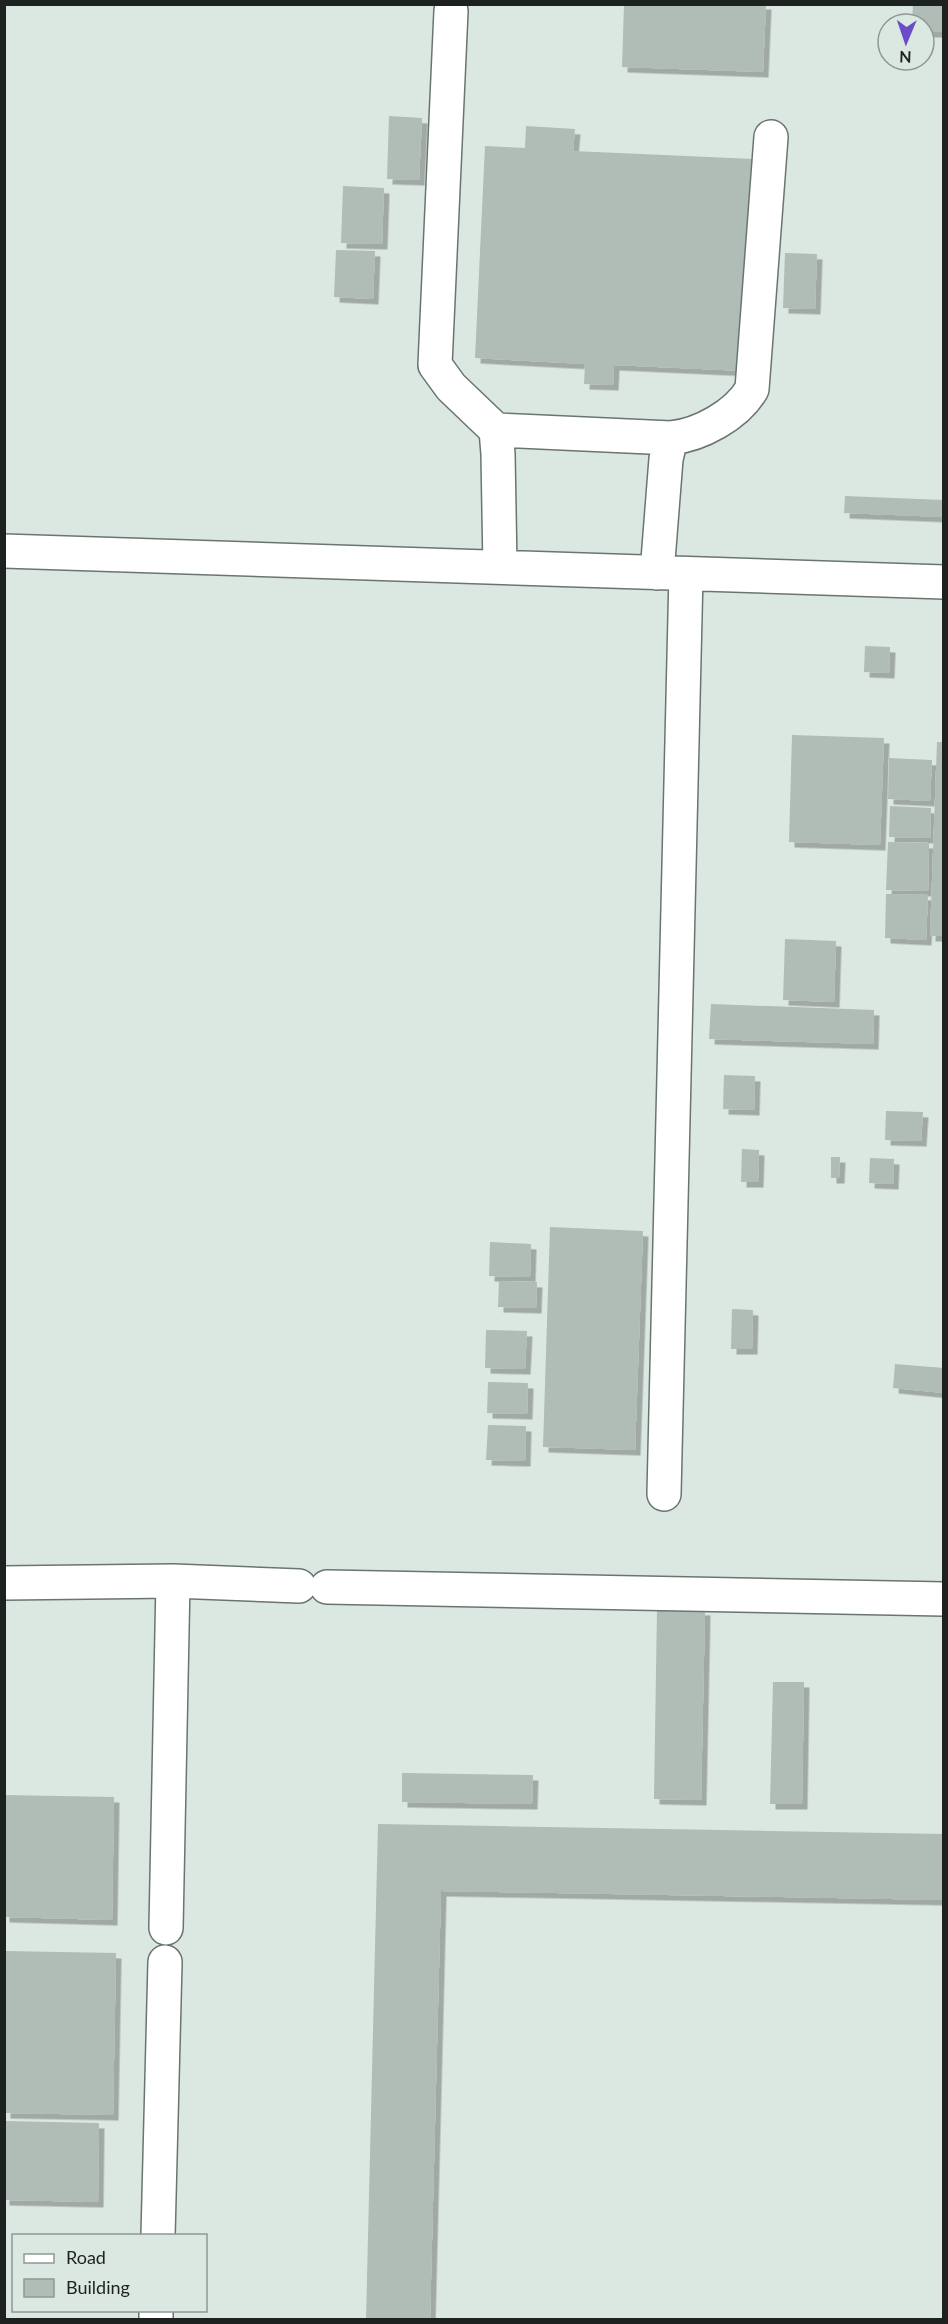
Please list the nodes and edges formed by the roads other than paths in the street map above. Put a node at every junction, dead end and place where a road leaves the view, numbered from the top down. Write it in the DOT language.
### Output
graph roads {
  1 [pos="451,11"];
  2 [pos="771,137"];
  3 [pos="496,430"];
  4 [pos="671,438"];
  5 [pos="4,551"];
  6 [pos="500,567"];
  7 [pos="672,573"];
  8 [pos="944,582"];
  9 [pos="664,1494"];
  10 [pos="173,1581"];
  11 [pos="4,1583"];
  12 [pos="944,1599"];
  13 [pos="166,1928"];
  14 [pos="165,1962"];
  15 [pos="158,2234"];
  1 -- 3 [label="lane"];
  2 -- 4 [label="lane"];
  3 -- 4 [label="lane"];
  3 -- 6 [label="lane"];
  4 -- 7 [label="lane"];
  5 -- 6 [label="lane"];
  6 -- 7 [label="lane"];
  7 -- 8 [label="lane"];
  7 -- 9 [label="lane"];
  10 -- 11 [label="lane"];
  10 -- 12 [label="lane"];
  10 -- 13 [label="lane"];
  14 -- 15 [label="lane"];
}
